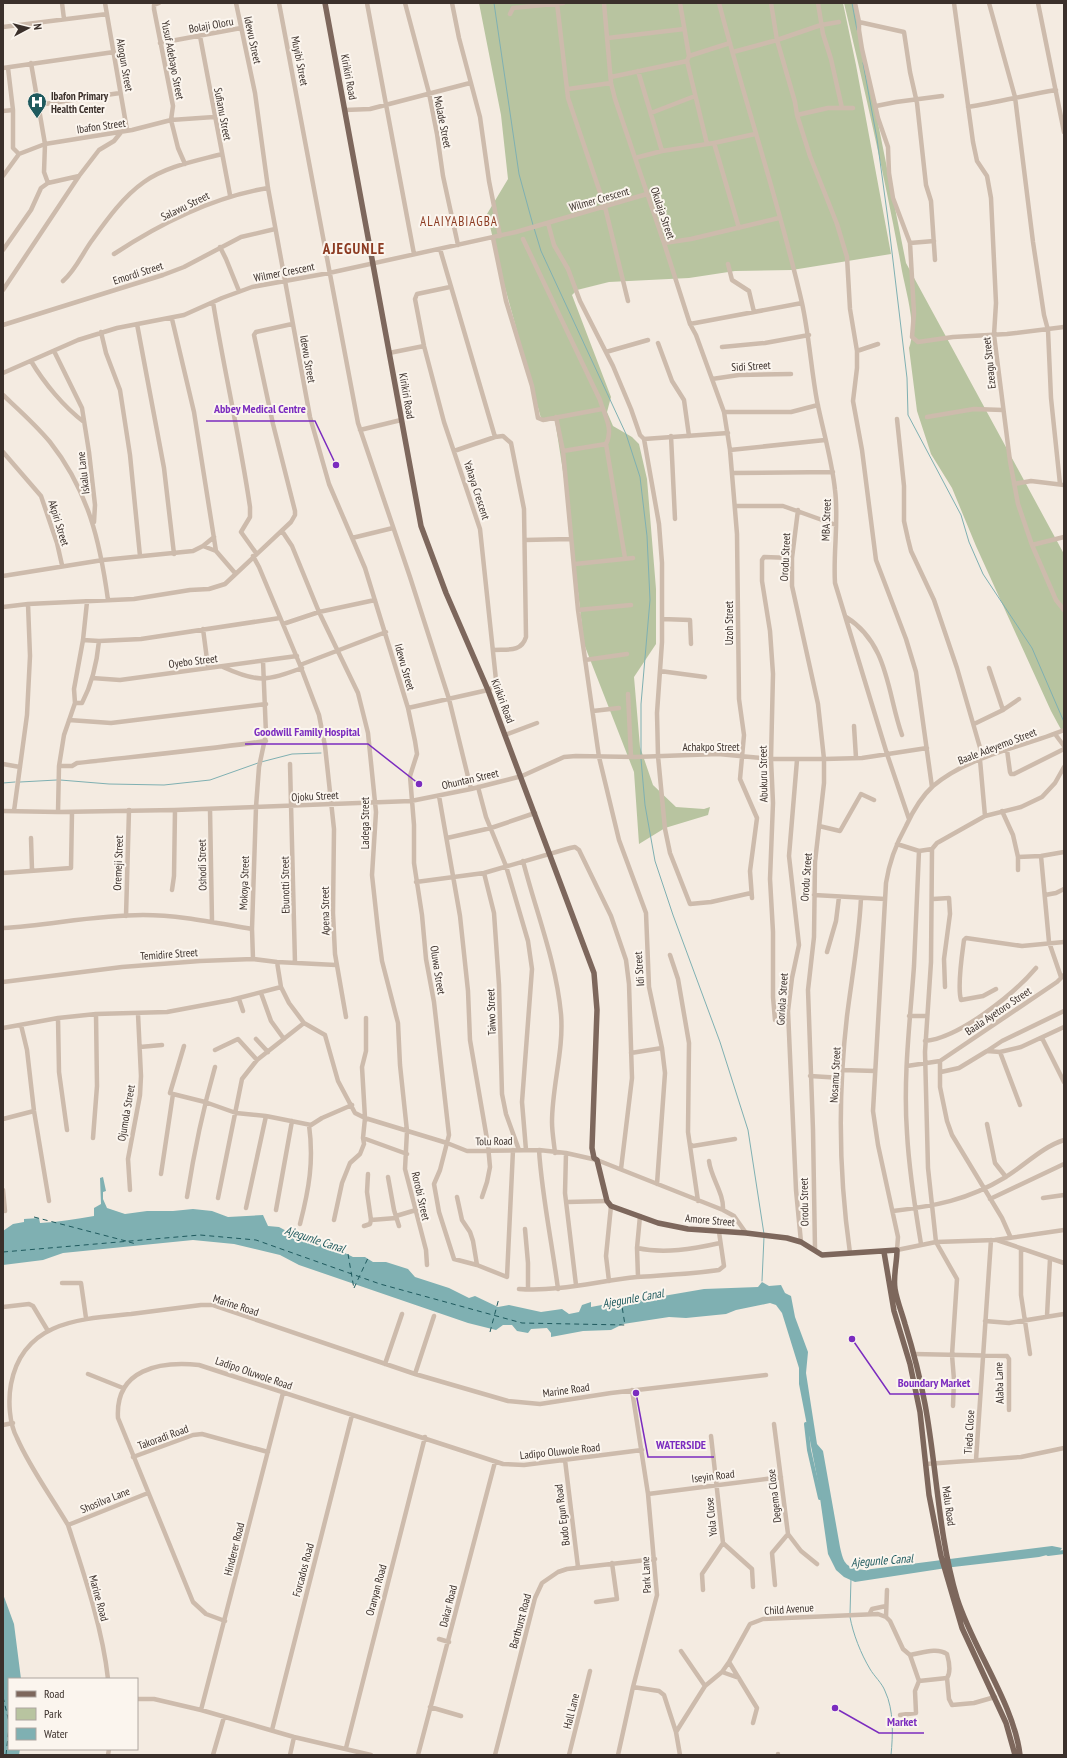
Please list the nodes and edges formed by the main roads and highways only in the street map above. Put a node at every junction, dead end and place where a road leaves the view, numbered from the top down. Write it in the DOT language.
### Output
graph roads {
  1 [pos="325,3"];
  2 [pos="609,1204"];
  3 [pos="897,1248"];
  4 [pos="884,1252"];
  5 [pos="897,1257"];
  6 [pos="886,1259"];
  7 [pos="913,1363"];
  8 [pos="944,1556"];
  9 [pos="988,1678"];
  10 [pos="1015,1755"];
  11 [pos="1020,1755"];
  1 -- 2 [label="main road, Kirikiri Road"];
  2 -- 4 [label="main road, Amore Street"];
  3 -- 4 [label="main road, Amore Street"];
  3 -- 5 [label="main road, Malu Road"];
  4 -- 6 [label="main road, Malu Road"];
  5 -- 6 [label="main road"];
  5 -- 7 [label="main road, Malu Road"];
  6 -- 7 [label="main road, Malu Road"];
  7 -- 8 [label="main road, Malu Road"];
  7 -- 8 [label="main road, Malu Road"];
  8 -- 9 [label="main road, Malu Road"];
  9 -- 10 [label="main road, Malu Road"];
  9 -- 11 [label="main road, Malu Road"];
}
